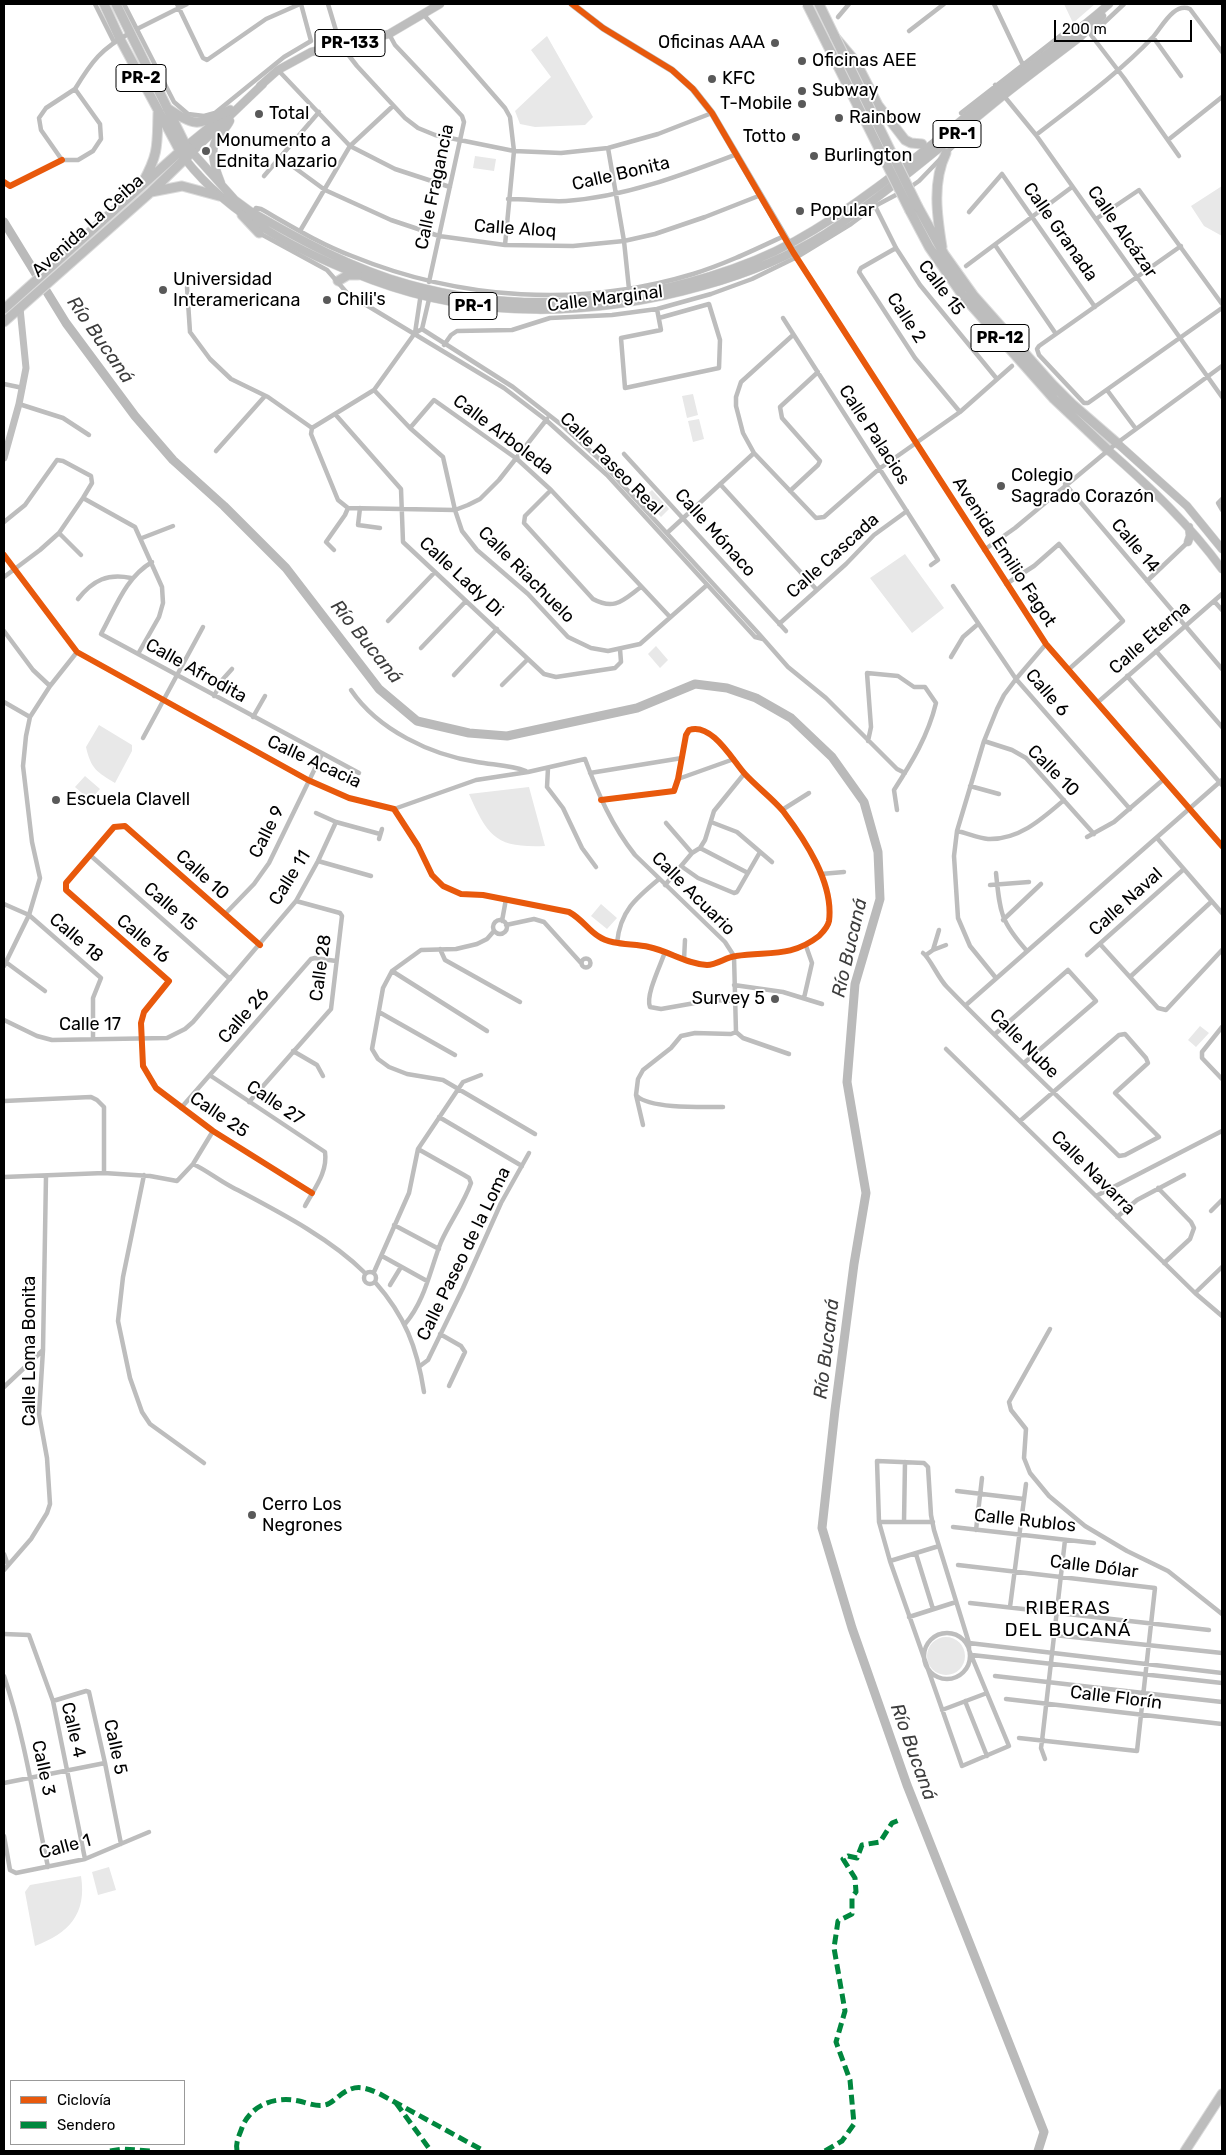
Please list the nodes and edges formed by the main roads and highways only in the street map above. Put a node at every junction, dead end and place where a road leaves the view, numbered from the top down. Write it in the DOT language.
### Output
graph roads {
  1 [pos="104,4"];
  2 [pos="116,4"];
  3 [pos="440,4"];
  4 [pos="807,4"];
  5 [pos="818,4"];
  6 [pos="1110,4"];
  7 [pos="835,37"];
  8 [pos="162,109"];
  9 [pos="232,112"];
  10 [pos="922,144"];
  11 [pos="185,152"];
  12 [pos="946,152"];
  13 [pos="139,190"];
  14 [pos="221,191"];
  15 [pos="151,192"];
  16 [pos="914,209"];
  17 [pos="242,214"];
  18 [pos="259,233"];
  19 [pos="944,254"];
  20 [pos="358,275"];
  21 [pos="338,281"];
  22 [pos="427,290"];
  23 [pos="4,309"];
  24 [pos="4,322"];
  25 [pos="1117,443"];
  26 [pos="1108,450"];
  27 [pos="1189,526"];
  28 [pos="1200,538"];
  29 [pos="1222,549"];
  30 [pos="1222,569"];
  31 [pos="1222,2094"];
  32 [pos="1185,2151"];
  1 -- 8 [label="highway, PR-2"];
  2 -- 8 [label="highway, PR-2"];
  3 -- 9 [label="main road, PR-133"];
  4 -- 16 [label="highway, PR-12, bridge"];
  5 -- 7 [label="highway, PR-12"];
  6 -- 22 [label="main road, PR-1"];
  7 -- 10 [label="highway, bridge"];
  7 -- 16 [label="highway, PR-12, bridge"];
  8 -- 9 [label="highway"];
  8 -- 11 [label="highway, PR-2"];
  8 -- 13 [label="highway"];
  9 -- 11 [label="main road, PR-133"];
  9 -- 14 [label="main road"];
  11 -- 13 [label="highway, Avenida La Ceiba"];
  11 -- 14 [label="main road, PR-1"];
  11 -- 15 [label="highway, Avenida La Ceiba"];
  12 -- 19 [label="highway"];
  13 -- 23 [label="highway, Avenida La Ceiba"];
  14 -- 15 [label="highway"];
  14 -- 17 [label="main road, PR-1"];
  14 -- 22 [label="main road, PR-1"];
  15 -- 24 [label="highway, Avenida La Ceiba"];
  16 -- 19 [label="highway, PR-12"];
  16 -- 26 [label="highway, PR-12"];
  17 -- 18 [label="highway"];
  17 -- 20 [label="main road, PR-1"];
  19 -- 25 [label="highway, PR-12"];
  20 -- 21 [label="highway"];
  20 -- 22 [label="main road, PR-1"];
  25 -- 29 [label="main road, PR-12"];
  26 -- 27 [label="main road, PR-12"];
  27 -- 28 [label="main road, PR-12"];
  27 -- 28 [label="main road"];
  28 -- 30 [label="main road, PR-12"];
  31 -- 32 [label="highway"];
}
